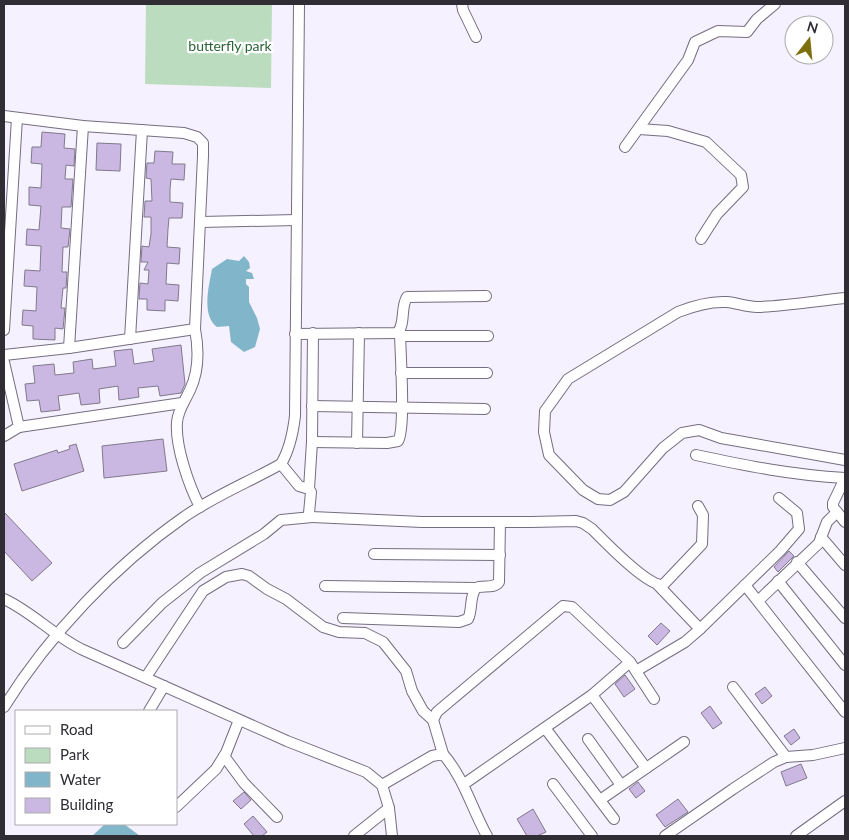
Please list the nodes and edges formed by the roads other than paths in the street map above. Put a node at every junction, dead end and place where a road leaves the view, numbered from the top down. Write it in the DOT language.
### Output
graph roads {
  1 [pos="299,4"];
  2 [pos="462,4"];
  3 [pos="775,4"];
  4 [pos="476,37"];
  5 [pos="4,116"];
  6 [pos="17,118"];
  7 [pos="83,126"];
  8 [pos="639,129"];
  9 [pos="142,130"];
  10 [pos="625,147"];
  11 [pos="296,220"];
  12 [pos="200,222"];
  13 [pos="701,239"];
  14 [pos="486,296"];
  15 [pos="845,298"];
  16 [pos="196,329"];
  17 [pos="4,330"];
  18 [pos="313,333"];
  19 [pos="359,333"];
  20 [pos="400,333"];
  21 [pos="295,334"];
  22 [pos="488,336"];
  23 [pos="130,339"];
  24 [pos="69,348"];
  25 [pos="4,355"];
  26 [pos="4,362"];
  27 [pos="401,373"];
  28 [pos="487,373"];
  29 [pos="182,403"];
  30 [pos="312,406"];
  31 [pos="358,407"];
  32 [pos="402,407"];
  33 [pos="485,410"];
  34 [pos="19,428"];
  35 [pos="4,436"];
  36 [pos="312,442"];
  37 [pos="358,443"];
  38 [pos="696,455"];
  39 [pos="845,460"];
  40 [pos="281,464"];
  41 [pos="845,478"];
  42 [pos="309,489"];
  43 [pos="780,498"];
  44 [pos="698,506"];
  45 [pos="200,507"];
  46 [pos="837,512"];
  47 [pos="312,517"];
  48 [pos="500,522"];
  49 [pos="845,522"];
  50 [pos="821,537"];
  51 [pos="374,554"];
  52 [pos="500,556"];
  53 [pos="797,562"];
  54 [pos="845,565"];
  55 [pos="778,581"];
  56 [pos="746,584"];
  57 [pos="658,585"];
  58 [pos="325,586"];
  59 [pos="476,588"];
  60 [pos="4,599"];
  61 [pos="759,600"];
  62 [pos="342,618"];
  63 [pos="845,618"];
  64 [pos="700,629"];
  65 [pos="56,635"];
  66 [pos="123,643"];
  67 [pos="845,665"];
  68 [pos="633,666"];
  69 [pos="146,676"];
  70 [pos="164,686"];
  71 [pos="733,687"];
  72 [pos="592,695"];
  73 [pos="654,699"];
  74 [pos="4,707"];
  75 [pos="150,710"];
  76 [pos="845,712"];
  77 [pos="239,720"];
  78 [pos="433,720"];
  79 [pos="545,728"];
  80 [pos="588,739"];
  81 [pos="684,742"];
  82 [pos="844,751"];
  83 [pos="443,754"];
  84 [pos="224,756"];
  85 [pos="786,757"];
  86 [pos="646,768"];
  87 [pos="464,784"];
  88 [pos="553,784"];
  89 [pos="382,785"];
  90 [pos="621,785"];
  91 [pos="600,800"];
  92 [pos="845,801"];
  93 [pos="178,804"];
  94 [pos="389,808"];
  95 [pos="277,817"];
  96 [pos="614,819"];
  97 [pos="354,836"];
  98 [pos="392,836"];
  99 [pos="487,836"];
  100 [pos="592,836"];
  101 [pos="665,836"];
  102 [pos="796,836"];
  1 -- 11 [label="street"];
  2 -- 4 [label="street"];
  3 -- 8 [label="street"];
  5 -- 6 [label="street"];
  6 -- 7 [label="street"];
  6 -- 17 [label="street"];
  7 -- 9 [label="street"];
  7 -- 24 [label="street"];
  8 -- 10 [label="street"];
  8 -- 13 [label="street"];
  9 -- 12 [label="street"];
  9 -- 23 [label="street"];
  11 -- 12 [label="street"];
  11 -- 21 [label="street"];
  12 -- 16 [label="street"];
  14 -- 20 [label="street"];
  15 -- 39 [label="street"];
  16 -- 23 [label="street"];
  16 -- 29 [label="street"];
  18 -- 19 [label="street"];
  18 -- 21 [label="street"];
  18 -- 30 [label="street"];
  19 -- 20 [label="street"];
  19 -- 31 [label="street"];
  20 -- 22 [label="street"];
  20 -- 27 [label="street"];
  21 -- 40 [label="street"];
  23 -- 24 [label="street"];
  24 -- 25 [label="street"];
  26 -- 34 [label="street"];
  27 -- 28 [label="street"];
  27 -- 32 [label="street"];
  29 -- 34 [label="street"];
  29 -- 45 [label="street"];
  30 -- 31 [label="street"];
  30 -- 36 [label="street"];
  31 -- 32 [label="street"];
  31 -- 37 [label="street"];
  32 -- 33 [label="street"];
  32 -- 37 [label="street"];
  34 -- 35 [label="street"];
  36 -- 37 [label="street"];
  36 -- 42 [label="street"];
  38 -- 41 [label="street"];
  40 -- 42 [label="street"];
  40 -- 45 [label="street"];
  41 -- 46 [label="street"];
  42 -- 47 [label="street"];
  43 -- 56 [label="street"];
  44 -- 57 [label="street"];
  45 -- 65 [label="street"];
  46 -- 49 [label="street"];
  46 -- 50 [label="street"];
  47 -- 48 [label="street"];
  47 -- 66 [label="street"];
  48 -- 52 [label="street"];
  48 -- 57 [label="street"];
  50 -- 53 [label="street"];
  50 -- 54 [label="street"];
  51 -- 52 [label="street"];
  52 -- 59 [label="street"];
  53 -- 55 [label="street"];
  53 -- 63 [label="street"];
  55 -- 61 [label="street"];
  55 -- 67 [label="street"];
  56 -- 61 [label="street"];
  56 -- 64 [label="street"];
  57 -- 64 [label="street"];
  58 -- 59 [label="street"];
  59 -- 62 [label="street"];
  60 -- 65 [label="street"];
  61 -- 76 [label="street"];
  64 -- 68 [label="street"];
  65 -- 69 [label="street"];
  65 -- 74 [label="street"];
  68 -- 72 [label="street"];
  68 -- 73 [label="street"];
  68 -- 78 [label="street"];
  69 -- 70 [label="street"];
  69 -- 78 [label="street"];
  70 -- 75 [label="street"];
  70 -- 77 [label="street"];
  71 -- 85 [label="street"];
  72 -- 79 [label="street"];
  72 -- 86 [label="street"];
  77 -- 84 [label="street"];
  77 -- 89 [label="street"];
  78 -- 83 [label="street"];
  79 -- 87 [label="street"];
  79 -- 91 [label="street"];
  80 -- 90 [label="street"];
  81 -- 86 [label="street"];
  82 -- 85 [label="street"];
  83 -- 87 [label="street"];
  83 -- 89 [label="street"];
  84 -- 93 [label="street"];
  84 -- 95 [label="street"];
  85 -- 101 [label="street"];
  86 -- 90 [label="street"];
  87 -- 99 [label="street"];
  88 -- 100 [label="street"];
  89 -- 94 [label="street"];
  90 -- 91 [label="street"];
  91 -- 96 [label="street"];
  92 -- 102 [label="street"];
  94 -- 97 [label="street"];
  94 -- 98 [label="street"];
}
